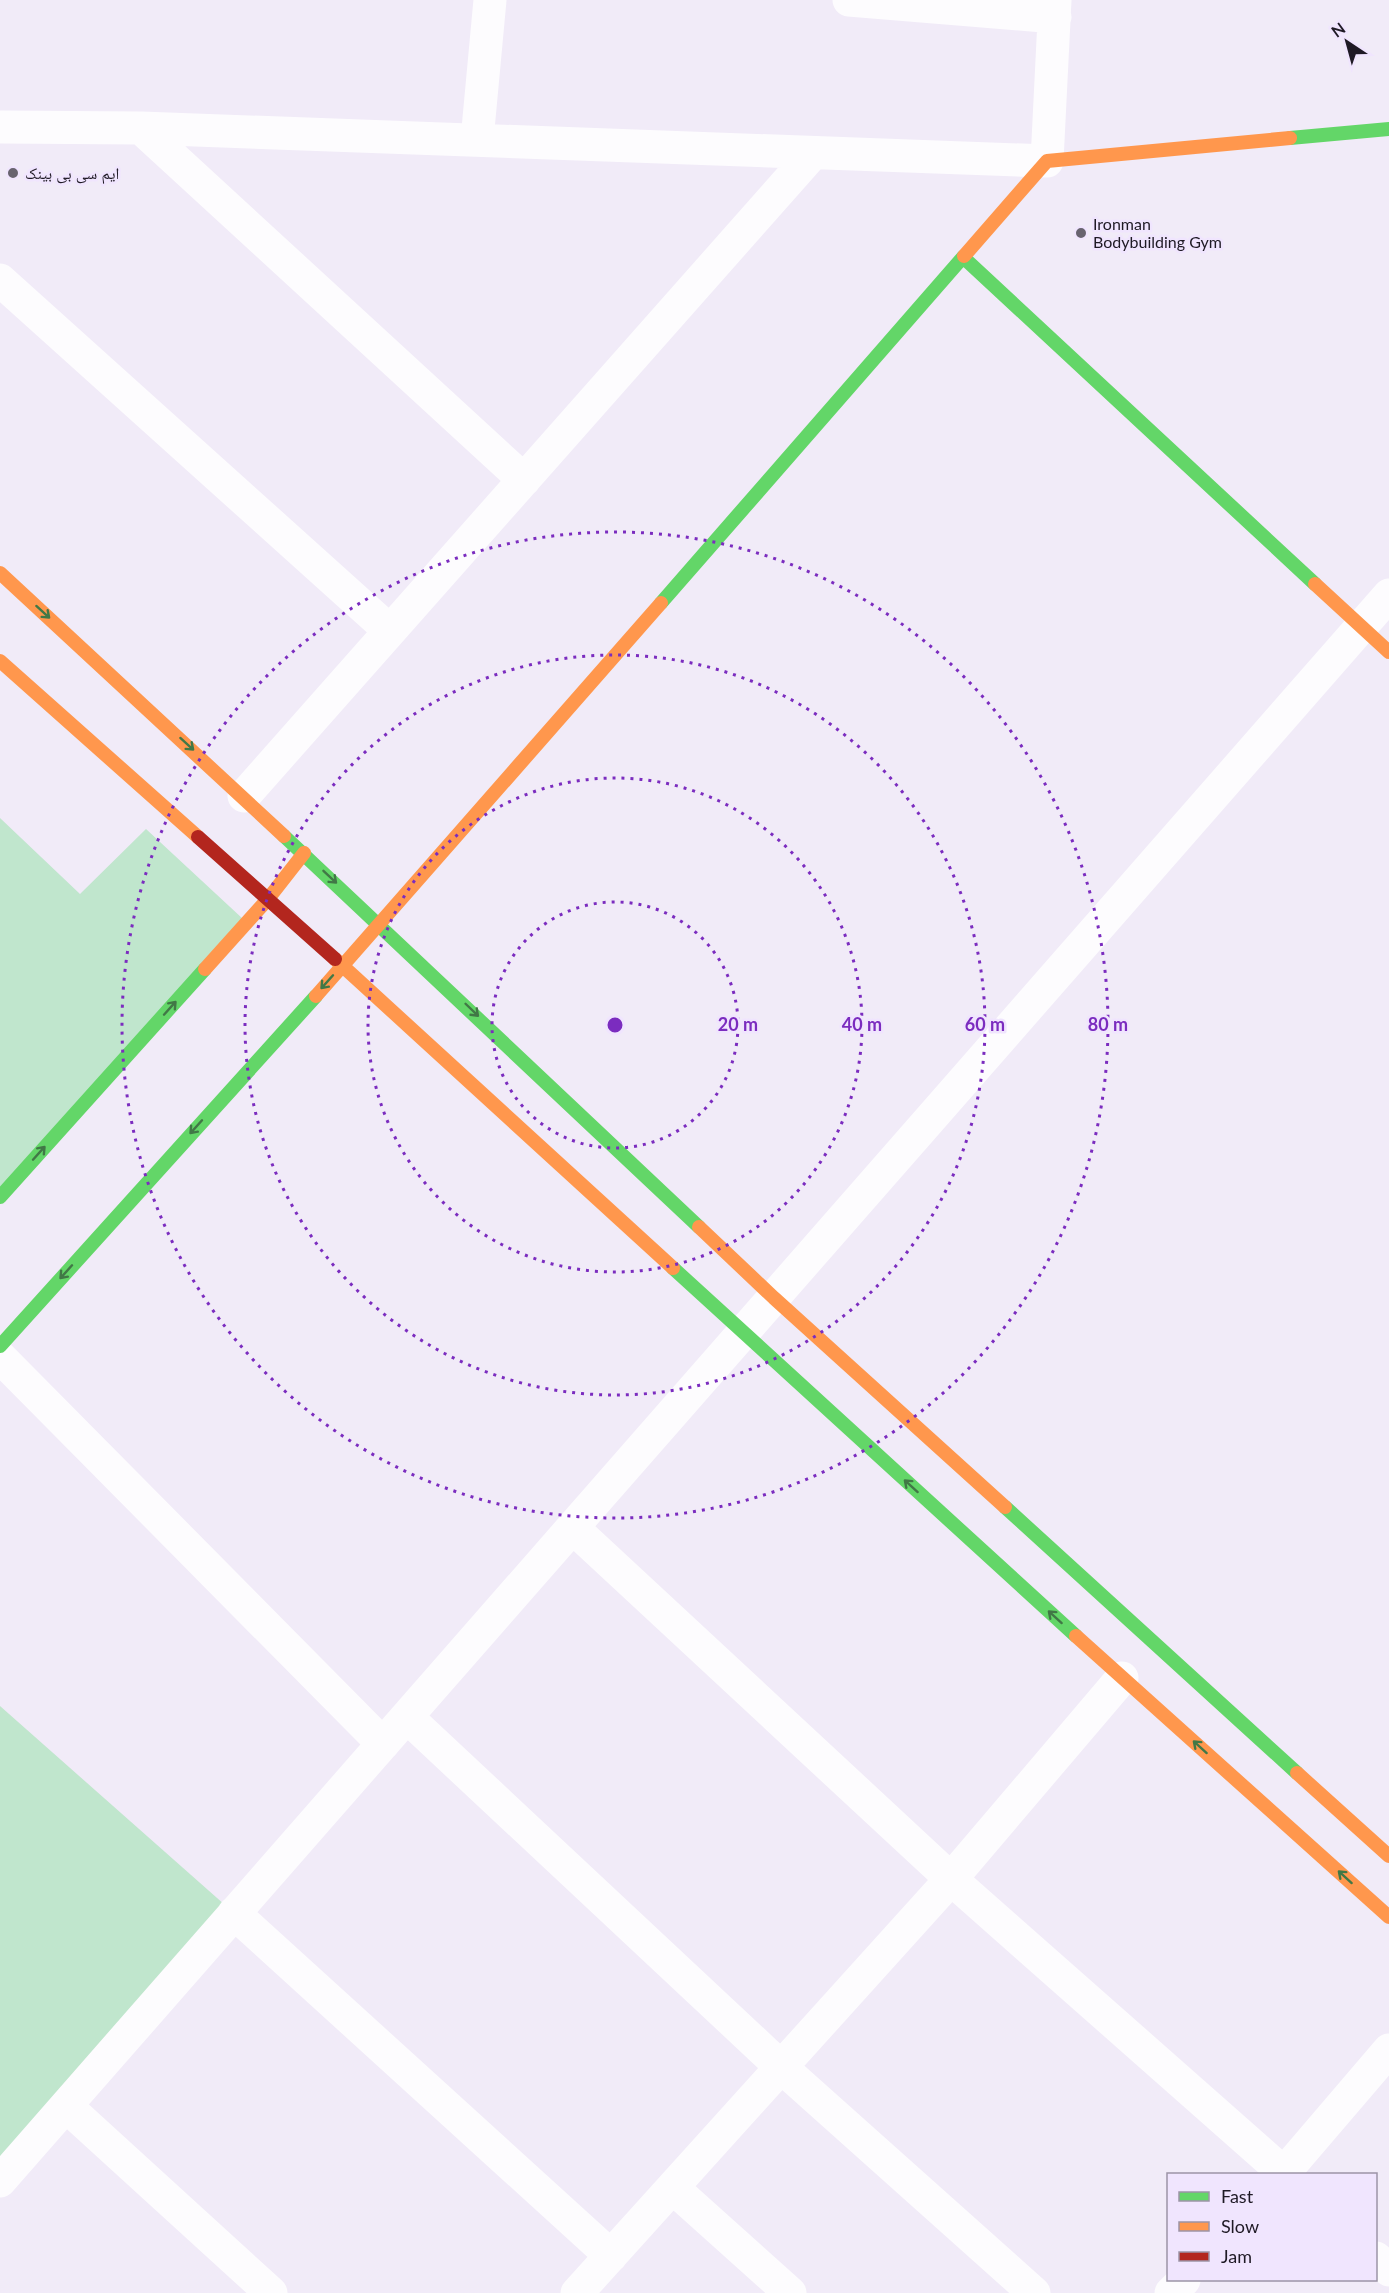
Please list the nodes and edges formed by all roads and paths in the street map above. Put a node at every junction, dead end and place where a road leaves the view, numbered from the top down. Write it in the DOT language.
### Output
graph roads {
  1 [pos="490,0"];
  2 [pos="849,0"];
  3 [pos="1055,8"];
  4 [pos="0,127"];
  5 [pos="141,128"];
  6 [pos="1389,129"];
  7 [pos="477,140"];
  8 [pos="813,153"];
  9 [pos="1047,161"];
  10 [pos="963,257"];
  11 [pos="0,280"];
  12 [pos="524,480"];
  13 [pos="0,573"];
  14 [pos="1389,596"];
  15 [pos="1361,627"];
  16 [pos="390,631"];
  17 [pos="1389,652"];
  18 [pos="0,661"];
  19 [pos="244,796"];
  20 [pos="304,853"];
  21 [pos="268,899"];
  22 [pos="380,924"];
  23 [pos="342,965"];
  24 [pos="0,1197"];
  25 [pos="774,1298"];
  26 [pos="743,1333"];
  27 [pos="0,1346"];
  28 [pos="0,1358"];
  29 [pos="573,1528"];
  30 [pos="1122,1678"];
  31 [pos="406,1717"];
  32 [pos="383,1744"];
  33 [pos="1389,1856"];
  34 [pos="951,1879"];
  35 [pos="234,1913"];
  36 [pos="1389,1917"];
  37 [pos="1389,2050"];
  38 [pos="780,2066"];
  39 [pos="66,2106"];
  40 [pos="1283,2173"];
  41 [pos="1285,2173"];
  42 [pos="0,2181"];
  43 [pos="672,2188"];
  44 [pos="611,2256"];
  45 [pos="1377,2259"];
  46 [pos="1389,2270"];
  47 [pos="1183,2281"];
  48 [pos="271,2293"];
  49 [pos="577,2293"];
  50 [pos="790,2293"];
  51 [pos="1034,2293"];
  52 [pos="1171,2293"];
  1 -- 7 [label="street"];
  2 -- 3 [label="street"];
  3 -- 9 [label="street"];
  4 -- 5 [label="street"];
  5 -- 7 [label="street"];
  5 -- 12 [label="street"];
  6 -- 9 [label="street"];
  7 -- 8 [label="street"];
  8 -- 9 [label="street"];
  8 -- 12 [label="street"];
  9 -- 10 [label="street"];
  10 -- 15 [label="street"];
  10 -- 22 [label="street"];
  11 -- 16 [label="street"];
  12 -- 16 [label="street"];
  13 -- 19 [label="street, one-way"];
  14 -- 15 [label="street"];
  15 -- 17 [label="street"];
  15 -- 25 [label="street"];
  16 -- 19 [label="street"];
  18 -- 21 [label="street"];
  19 -- 20 [label="street"];
  20 -- 21 [label="street"];
  20 -- 22 [label="street, one-way"];
  21 -- 23 [label="street"];
  24 -- 21 [label="street, one-way"];
  22 -- 23 [label="street"];
  22 -- 25 [label="street, one-way"];
  23 -- 26 [label="street"];
  23 -- 27 [label="street, one-way"];
  25 -- 26 [label="street"];
  25 -- 33 [label="street"];
  26 -- 29 [label="street"];
  30 -- 26 [label="street, one-way"];
  28 -- 32 [label="street"];
  29 -- 31 [label="street"];
  29 -- 34 [label="street"];
  30 -- 34 [label="street"];
  36 -- 30 [label="street, one-way"];
  31 -- 32 [label="street"];
  31 -- 38 [label="street"];
  32 -- 35 [label="street"];
  34 -- 38 [label="street"];
  34 -- 40 [label="street"];
  35 -- 39 [label="street"];
  35 -- 44 [label="street"];
  37 -- 41 [label="street"];
  38 -- 43 [label="street"];
  38 -- 51 [label="street"];
  39 -- 42 [label="street"];
  39 -- 48 [label="street"];
  43 -- 44 [label="street"];
  43 -- 50 [label="street"];
  44 -- 49 [label="street"];
  45 -- 46 [label="street"];
  47 -- 52 [label="street"];
}
